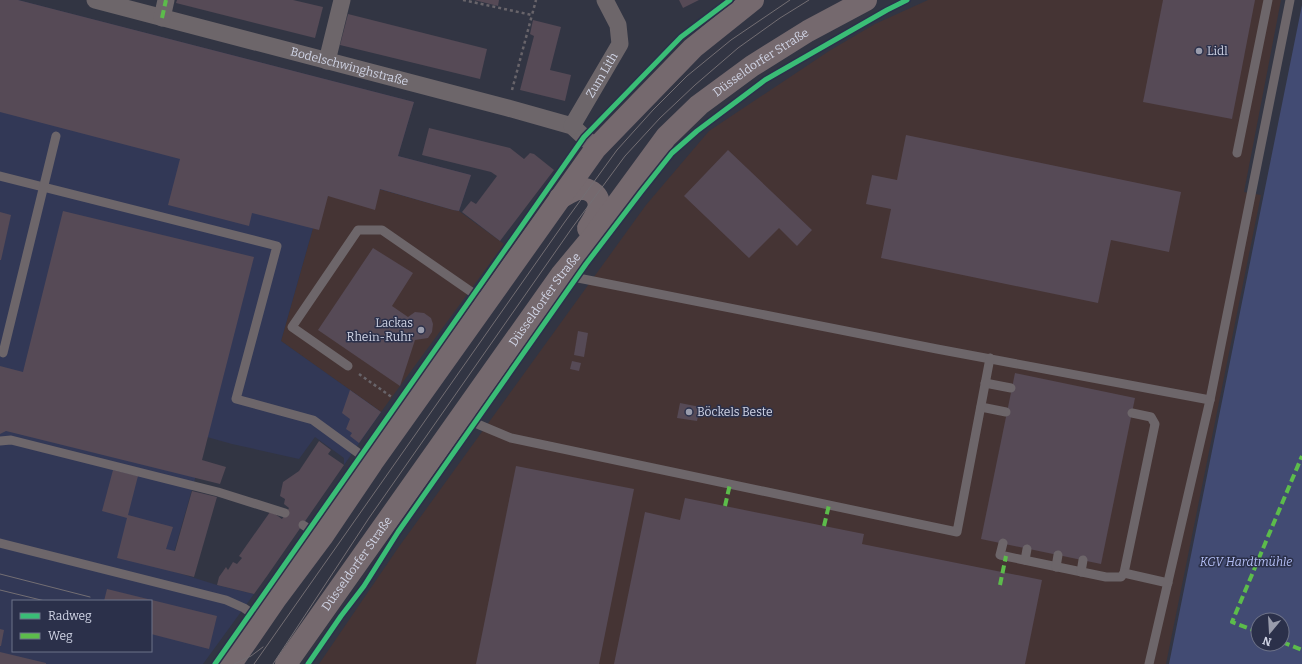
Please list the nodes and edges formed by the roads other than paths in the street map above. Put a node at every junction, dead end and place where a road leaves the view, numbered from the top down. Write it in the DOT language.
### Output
graph roads {
  1 [pos="95,0"];
  2 [pos="166,0"];
  3 [pos="342,0"];
  4 [pos="605,0"];
  5 [pos="753,0"];
  6 [pos="866,0"];
  7 [pos="1268,0"];
  8 [pos="1290,0"];
  9 [pos="162,18"];
  10 [pos="327,60"];
  11 [pos="572,126"];
  12 [pos="56,136"];
  13 [pos="596,148"];
  14 [pos="1237,153"];
  15 [pos="0,176"];
  16 [pos="43,187"];
  17 [pos="560,198"];
  18 [pos="580,251"];
  19 [pos="562,275"];
  20 [pos="486,302"];
  21 [pos="3,353"];
  22 [pos="990,358"];
  23 [pos="348,366"];
  24 [pos="986,383"];
  25 [pos="1012,388"];
  26 [pos="1210,400"];
  27 [pos="981,407"];
  28 [pos="464,411"];
  29 [pos="1006,412"];
  30 [pos="1132,413"];
  31 [pos="0,441"];
  32 [pos="372,463"];
  33 [pos="285,513"];
  34 [pos="303,525"];
  35 [pos="322,537"];
  36 [pos="0,543"];
  37 [pos="1002,543"];
  38 [pos="1027,548"];
  39 [pos="1058,555"];
  40 [pos="1025,560"];
  41 [pos="1083,560"];
  42 [pos="1056,567"];
  43 [pos="1081,572"];
  44 [pos="1124,573"];
  45 [pos="1168,583"];
  46 [pos="262,620"];
  47 [pos="231,664"];
  48 [pos="286,664"];
  49 [pos="1149,664"];
  1 -- 9 [label="street, Bodelschwinghstraße"];
  2 -- 9 [label="street"];
  3 -- 10 [label="street"];
  4 -- 11 [label="street, Zum Lith"];
  5 -- 13 [label="main road"];
  6 -- 18 [label="main road, Düsseldorfer Straße"];
  7 -- 14 [label="lane"];
  8 -- 26 [label="lane"];
  9 -- 10 [label="street, Bodelschwinghstraße"];
  10 -- 11 [label="street, Bodelschwinghstraße"];
  11 -- 13 [label="street, Bodelschwinghstraße"];
  12 -- 16 [label="lane"];
  13 -- 17 [label="main road"];
  15 -- 16 [label="lane"];
  16 -- 21 [label="lane"];
  16 -- 32 [label="lane"];
  17 -- 18 [label="main road"];
  17 -- 20 [label="main road"];
  18 -- 19 [label="main road, Düsseldorfer Straße"];
  19 -- 22 [label="lane"];
  19 -- 28 [label="main road, Düsseldorfer Straße"];
  20 -- 23 [label="lane"];
  20 -- 32 [label="main road"];
  22 -- 24 [label="lane"];
  22 -- 26 [label="lane"];
  24 -- 25 [label="lane"];
  24 -- 27 [label="lane"];
  26 -- 45 [label="lane"];
  27 -- 28 [label="lane"];
  27 -- 29 [label="lane"];
  28 -- 48 [label="main road, Düsseldorfer Straße"];
  30 -- 44 [label="lane"];
  31 -- 33 [label="lane"];
  32 -- 35 [label="main road"];
  34 -- 35 [label="lane"];
  35 -- 46 [label="main road"];
  36 -- 46 [label="lane"];
  37 -- 40 [label="lane"];
  38 -- 40 [label="lane"];
  39 -- 42 [label="lane"];
  40 -- 42 [label="lane"];
  41 -- 43 [label="lane"];
  42 -- 43 [label="lane"];
  43 -- 44 [label="lane"];
  44 -- 45 [label="lane"];
  45 -- 49 [label="lane"];
  46 -- 47 [label="main road"];
}
